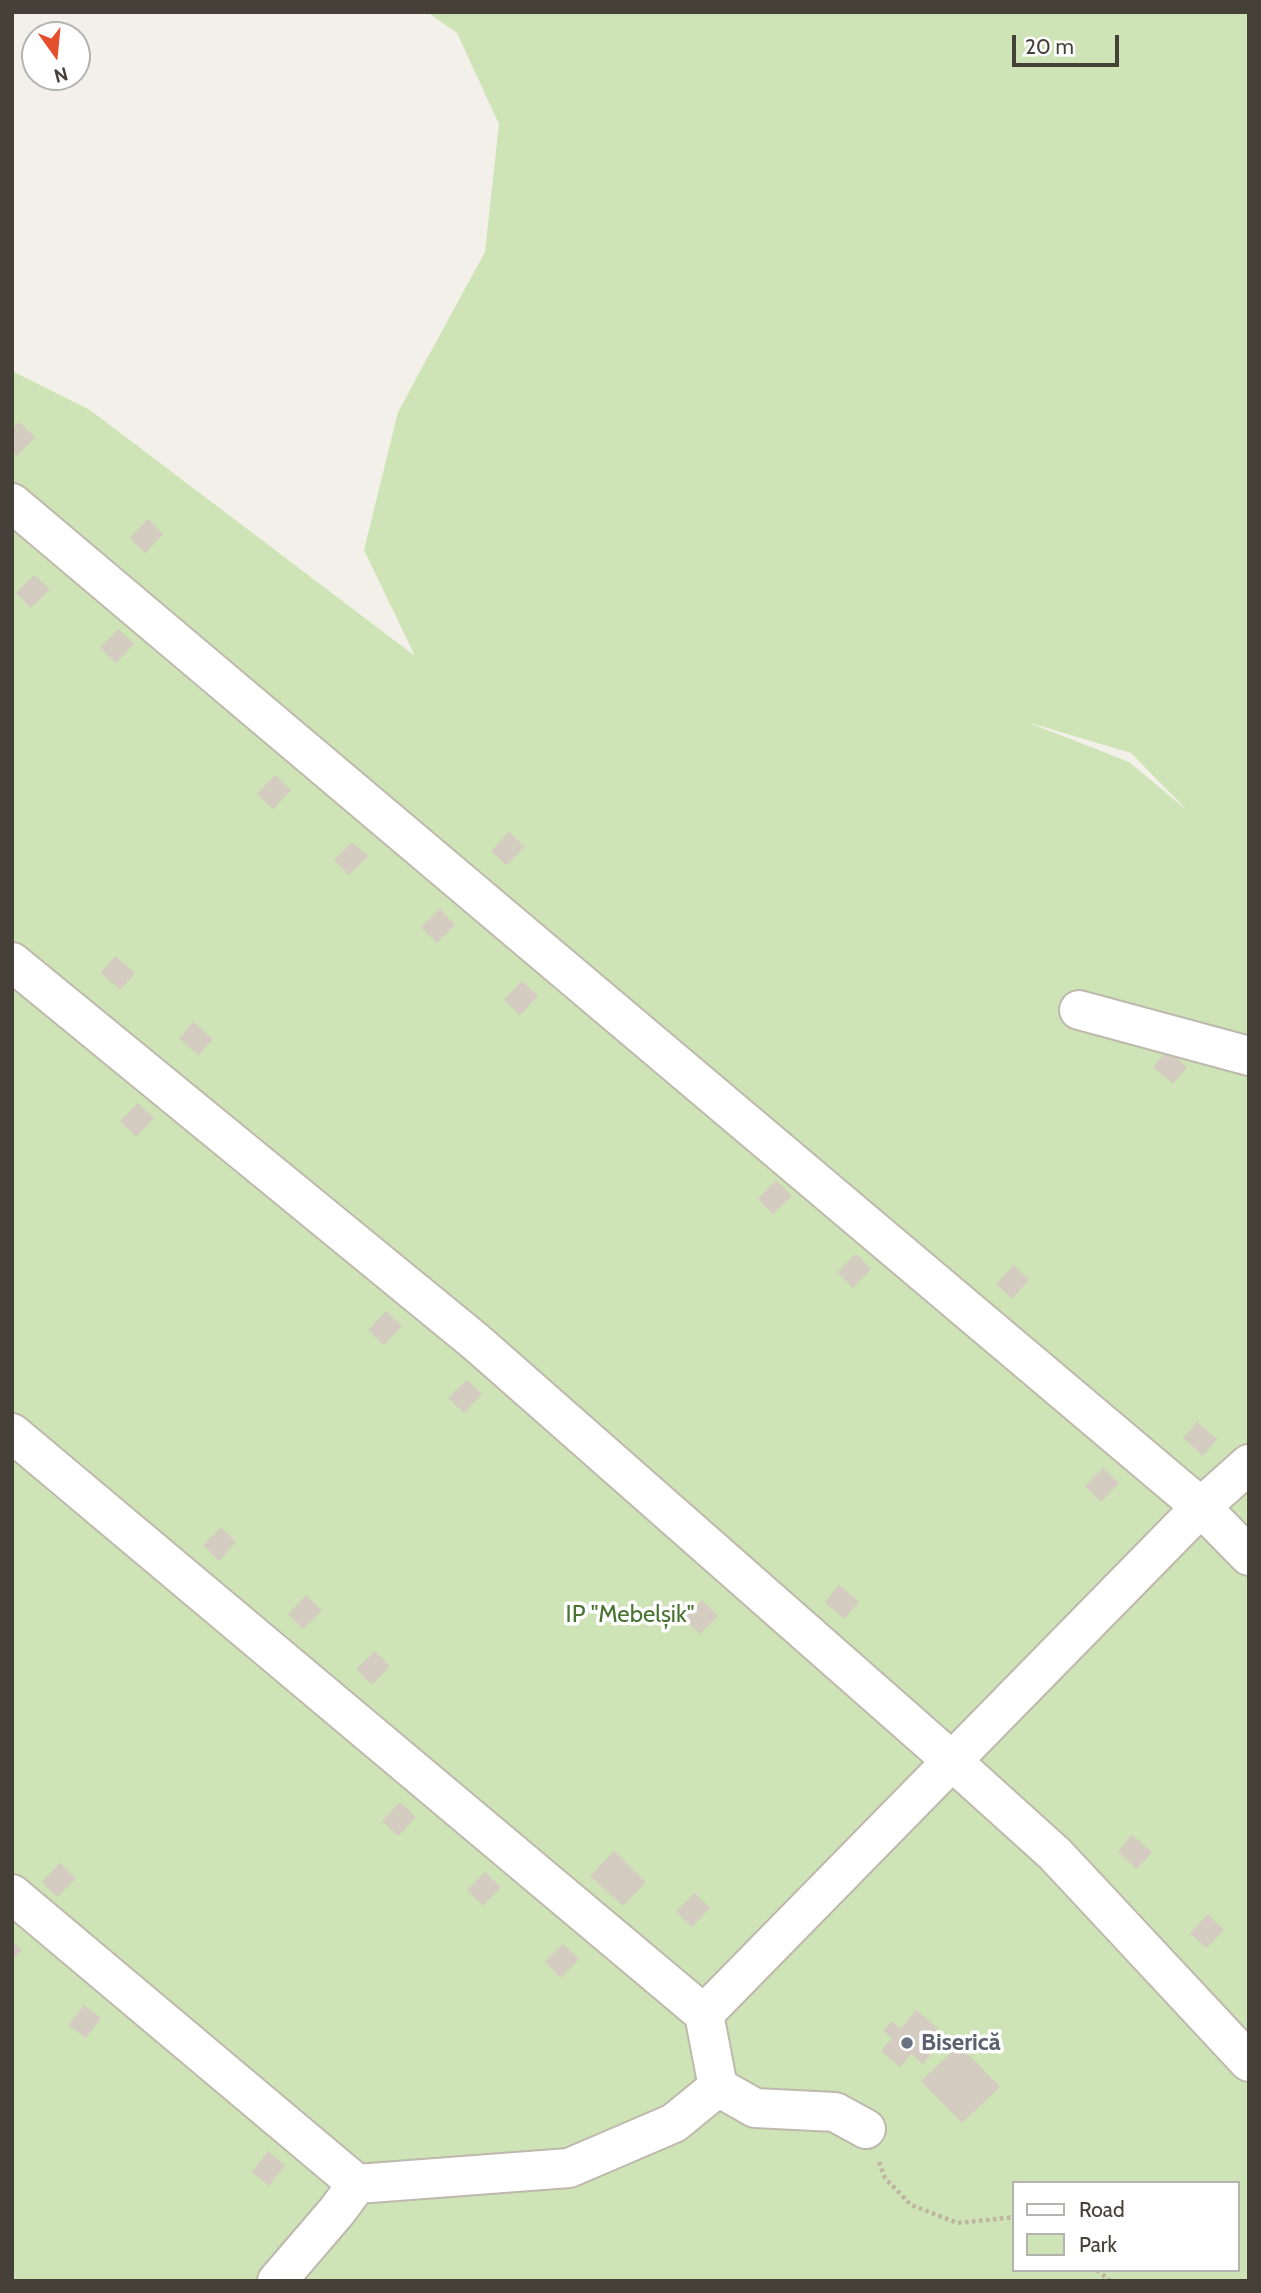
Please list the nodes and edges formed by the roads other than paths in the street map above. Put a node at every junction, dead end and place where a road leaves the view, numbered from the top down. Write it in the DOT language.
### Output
graph roads {
  1 [pos="12,503"];
  2 [pos="12,962"];
  3 [pos="1079,1010"];
  4 [pos="1249,1056"];
  5 [pos="12,1433"];
  6 [pos="1249,1464"];
  7 [pos="1201,1507"];
  8 [pos="1249,1556"];
  9 [pos="952,1761"];
  10 [pos="12,1894"];
  11 [pos="704,2014"];
  12 [pos="1249,2062"];
  13 [pos="718,2087"];
  14 [pos="866,2129"];
  15 [pos="357,2184"];
  16 [pos="277,2281"];
  1 -- 7 [label="street"];
  2 -- 9 [label="street"];
  3 -- 4 [label="street"];
  5 -- 11 [label="street"];
  6 -- 7 [label="street"];
  7 -- 8 [label="street"];
  7 -- 9 [label="street"];
  9 -- 11 [label="street"];
  9 -- 12 [label="street"];
  10 -- 15 [label="street"];
  11 -- 13 [label="street"];
  13 -- 14 [label="street"];
  13 -- 15 [label="street"];
  15 -- 16 [label="street"];
}
